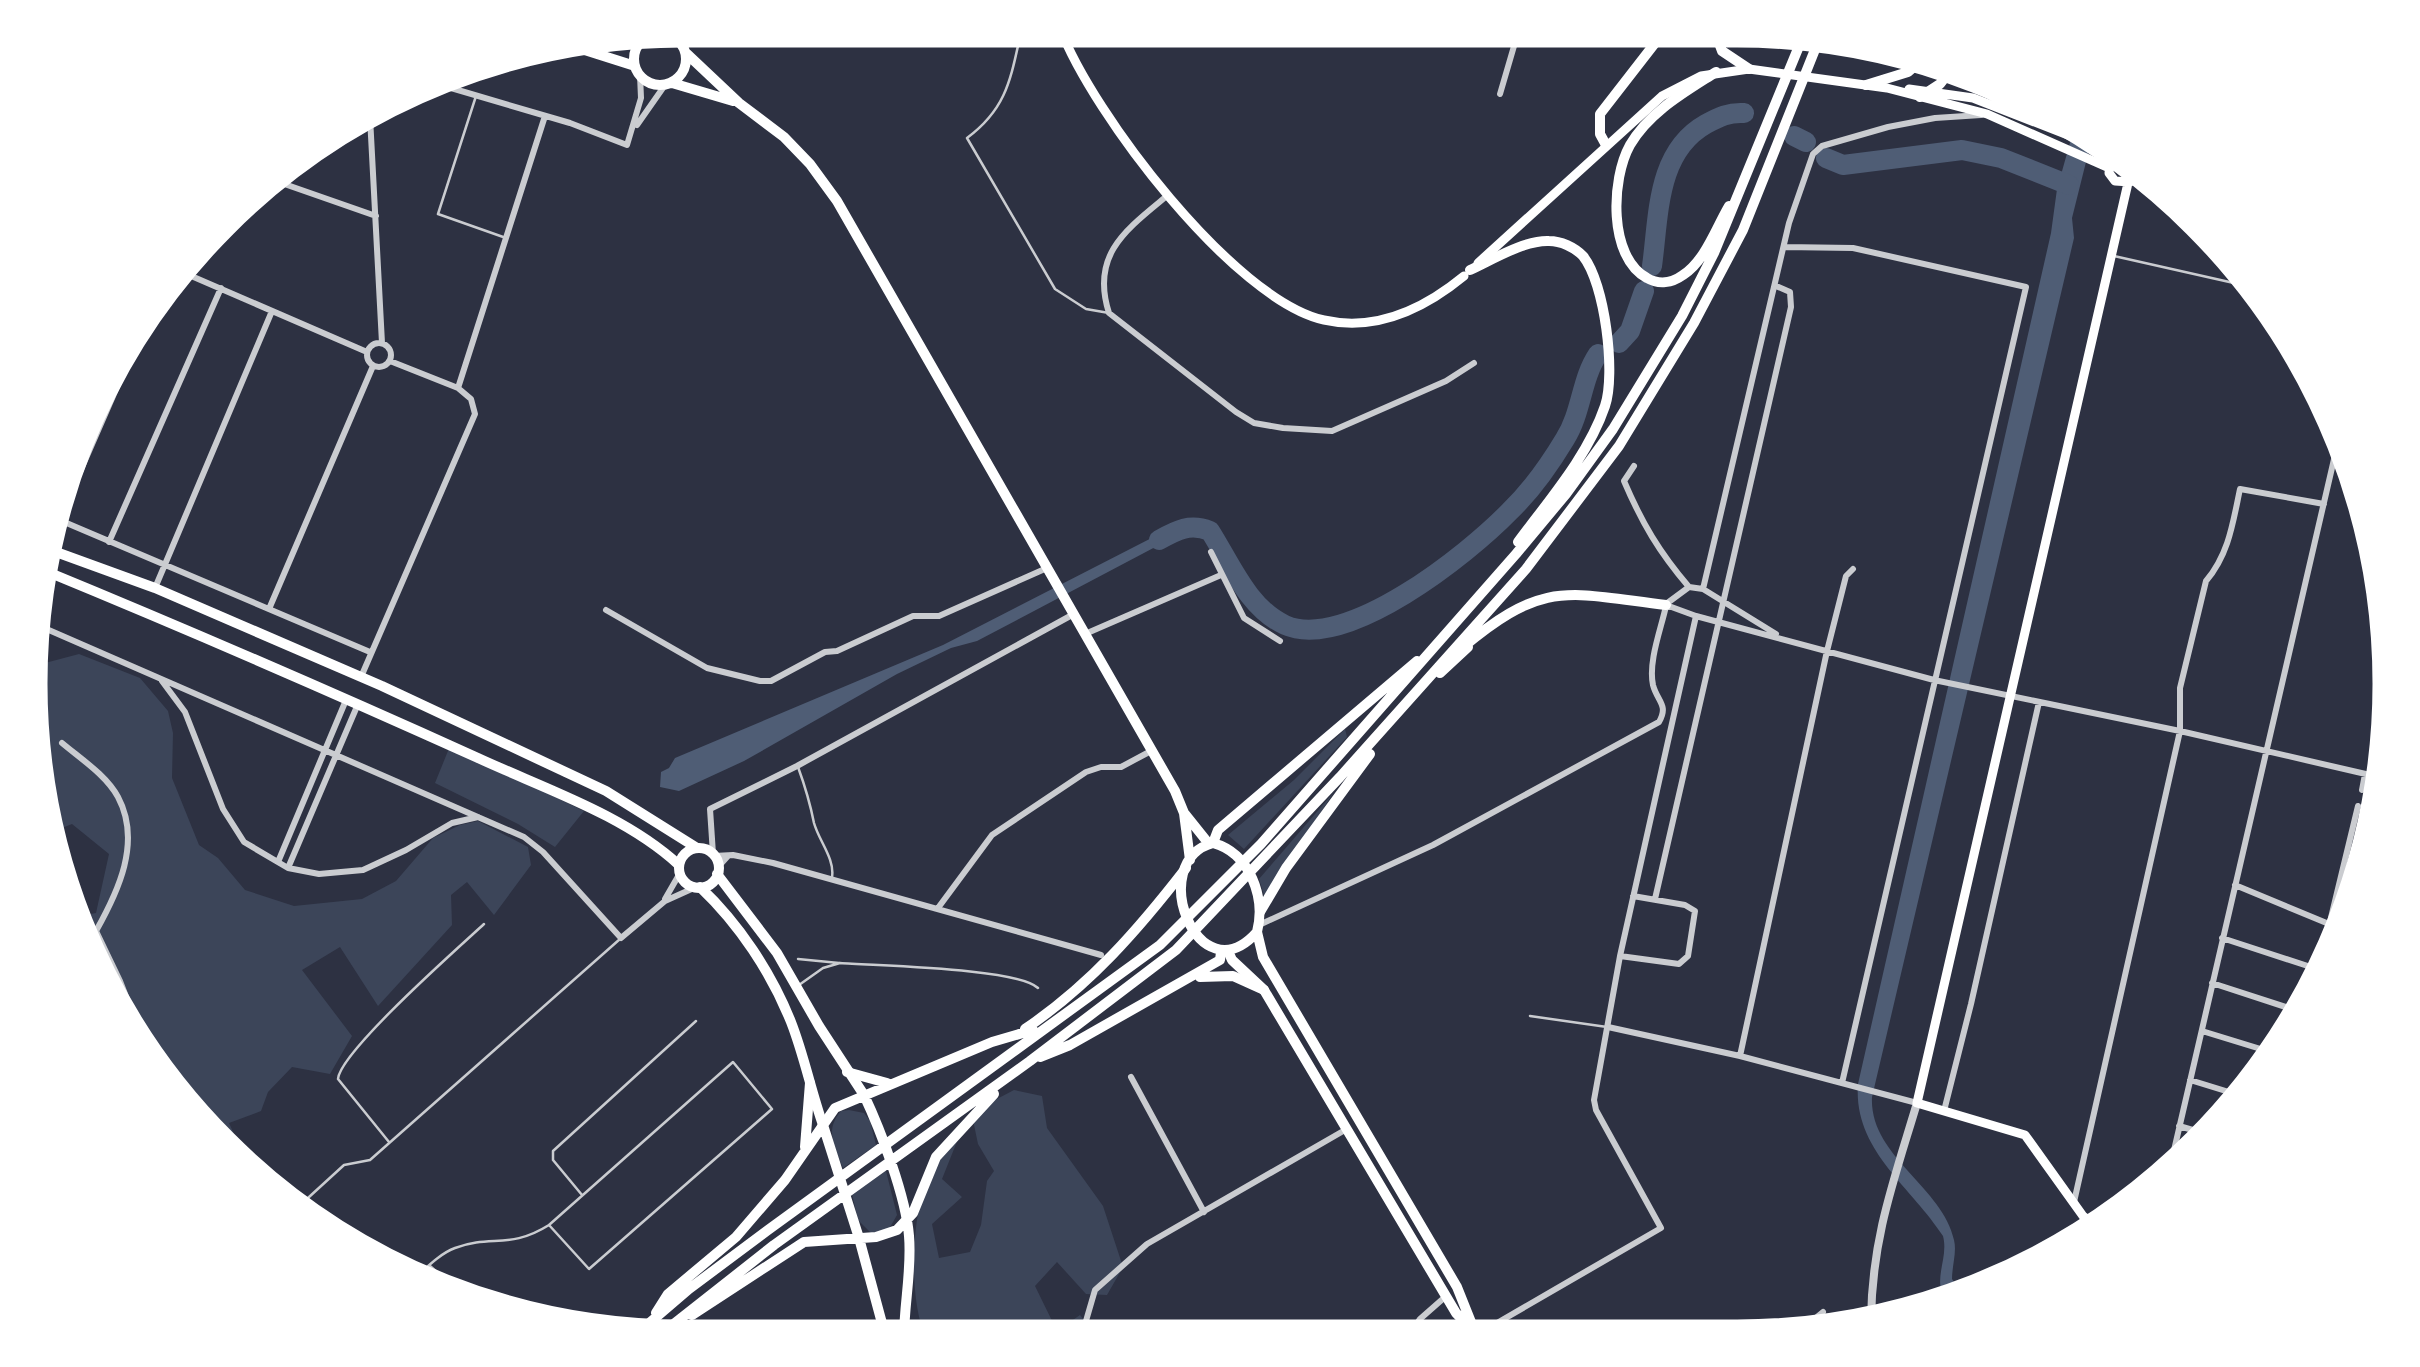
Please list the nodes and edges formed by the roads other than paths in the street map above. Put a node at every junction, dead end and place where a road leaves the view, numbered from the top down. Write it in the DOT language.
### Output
graph roads {
  1 [pos="680,45"];
  2 [pos="1017,45"];
  3 [pos="1067,45"];
  4 [pos="1514,45"];
  5 [pos="1654,45"];
  6 [pos="1720,45"];
  7 [pos="642,46"];
  8 [pos="683,48"];
  9 [pos="1798,48"];
  10 [pos="1816,50"];
  11 [pos="588,52"];
  12 [pos="1749,69"];
  13 [pos="1911,70"];
  14 [pos="637,71"];
  15 [pos="1716,72"];
  16 [pos="1942,79"];
  17 [pos="668,84"];
  18 [pos="1866,85"];
  19 [pos="1888,88"];
  20 [pos="453,89"];
  21 [pos="1932,90"];
  22 [pos="1500,94"];
  23 [pos="476,96"];
  24 [pos="1920,97"];
  25 [pos="739,103"];
  26 [pos="2015,109"];
  27 [pos="1987,114"];
  28 [pos="545,116"];
  29 [pos="2035,121"];
  30 [pos="2043,124"];
  31 [pos="371,127"];
  32 [pos="634,130"];
  33 [pos="1606,145"];
  34 [pos="2106,166"];
  35 [pos="2115,181"];
  36 [pos="2130,182"];
  37 [pos="1744,184"];
  38 [pos="286,185"];
  39 [pos="1169,194"];
  40 [pos="2124,203"];
  41 [pos="376,216"];
  42 [pos="507,238"];
  43 [pos="1784,247"];
  44 [pos="2113,256"];
  45 [pos="1467,273"];
  46 [pos="192,276"];
  47 [pos="2233,283"];
  48 [pos="1776,286"];
  49 [pos="220,288"];
  50 [pos="272,311"];
  51 [pos="1109,314"];
  52 [pos="382,344"];
  53 [pos="367,352"];
  54 [pos="390,361"];
  55 [pos="1474,363"];
  56 [pos="374,366"];
  57 [pos="458,388"];
  58 [pos="106,413"];
  59 [pos="92,445"];
  60 [pos="2334,459"];
  61 [pos="1634,466"];
  62 [pos="2324,504"];
  63 [pos="66,523"];
  64 [pos="109,542"];
  65 [pos="1211,552"];
  66 [pos="59,553"];
  67 [pos="1505,564"];
  68 [pos="165,565"];
  69 [pos="1047,568"];
  70 [pos="1853,569"];
  71 [pos="54,575"];
  72 [pos="1221,575"];
  73 [pos="1689,587"];
  74 [pos="155,588"];
  75 [pos="1703,589"];
  76 [pos="1722,600"];
  77 [pos="1666,605"];
  78 [pos="269,609"];
  79 [pos="606,610"];
  80 [pos="1072,615"];
  81 [pos="1696,616"];
  82 [pos="1717,621"];
  83 [pos="47,629"];
  84 [pos="1484,631"];
  85 [pos="1084,635"];
  86 [pos="1782,638"];
  87 [pos="1280,641"];
  88 [pos="1437,644"];
  89 [pos="370,652"];
  90 [pos="1827,652"];
  91 [pos="1434,672"];
  92 [pos="360,678"];
  93 [pos="160,679"];
  94 [pos="1938,681"];
  95 [pos="1422,686"];
  96 [pos="2011,697"];
  97 [pos="352,702"];
  98 [pos="2039,702"];
  99 [pos="2180,731"];
  100 [pos="62,743"];
  101 [pos="1376,745"];
  102 [pos="325,750"];
  103 [pos="2266,750"];
  104 [pos="1151,751"];
  105 [pos="336,755"];
  106 [pos="797,766"];
  107 [pos="2365,774"];
  108 [pos="2369,775"];
  109 [pos="2362,790"];
  110 [pos="2358,806"];
  111 [pos="1184,813"];
  112 [pos="480,816"];
  113 [pos="710,825"];
  114 [pos="1211,843"];
  115 [pos="710,858"];
  116 [pos="278,862"];
  117 [pos="1188,864"];
  118 [pos="288,868"];
  119 [pos="680,869"];
  120 [pos="831,880"];
  121 [pos="2235,886"];
  122 [pos="698,887"];
  123 [pos="1633,896"];
  124 [pos="1655,899"];
  125 [pos="665,900"];
  126 [pos="938,908"];
  127 [pos="1260,912"];
  128 [pos="2330,917"];
  129 [pos="484,924"];
  130 [pos="2327,926"];
  131 [pos="1258,929"];
  132 [pos="96,931"];
  133 [pos="621,938"];
  134 [pos="2222,938"];
  135 [pos="1225,951"];
  136 [pos="1101,955"];
  137 [pos="1620,956"];
  138 [pos="798,959"];
  139 [pos="840,963"];
  140 [pos="2309,966"];
  141 [pos="1194,977"];
  142 [pos="2212,982"];
  143 [pos="122,987"];
  144 [pos="797,987"];
  145 [pos="1038,988"];
  146 [pos="1264,990"];
  147 [pos="1076,992"];
  148 [pos="2286,1007"];
  149 [pos="1064,1012"];
  150 [pos="1530,1016"];
  151 [pos="696,1021"];
  152 [pos="1608,1027"];
  153 [pos="1042,1028"];
  154 [pos="2201,1030"];
  155 [pos="1016,1035"];
  156 [pos="2260,1049"];
  157 [pos="1049,1054"];
  158 [pos="1740,1056"];
  159 [pos="1030,1062"];
  160 [pos="848,1072"];
  161 [pos="1016,1072"];
  162 [pos="1131,1077"];
  163 [pos="2190,1080"];
  164 [pos="810,1083"];
  165 [pos="893,1083"];
  166 [pos="1846,1084"];
  167 [pos="1000,1088"];
  168 [pos="2227,1091"];
  169 [pos="864,1095"];
  170 [pos="1918,1103"];
  171 [pos="1944,1111"];
  172 [pos="823,1126"];
  173 [pos="2180,1126"];
  174 [pos="1345,1130"];
  175 [pos="2193,1130"];
  176 [pos="390,1143"];
  177 [pos="2175,1147"];
  178 [pos="804,1153"];
  179 [pos="582,1196"];
  180 [pos="307,1198"];
  181 [pos="2074,1204"];
  182 [pos="1204,1212"];
  183 [pos="2087,1217"];
  184 [pos="908,1221"];
  185 [pos="549,1225"];
  186 [pos="859,1238"];
  187 [pos="429,1265"];
  188 [pos="426,1267"];
  189 [pos="437,1272"];
  190 [pos="1458,1286"];
  191 [pos="1446,1296"];
  192 [pos="1872,1307"];
  193 [pos="1823,1312"];
  194 [pos="1817,1317"];
  195 [pos="651,1321"];
  196 [pos="650,1322"];
  197 [pos="676,1322"];
  198 [pos="680,1322"];
  199 [pos="882,1322"];
  200 [pos="905,1322"];
  201 [pos="1086,1322"];
  202 [pos="1418,1322"];
  203 [pos="1465,1322"];
  204 [pos="1473,1322"];
  205 [pos="1496,1322"];
  1 -- 8 [label="main road"];
  2 -- 51 [label="lane"];
  3 -- 39 [label="main road"];
  4 -- 22 [label="street"];
  5 -- 33 [label="main road"];
  6 -- 12 [label="main road"];
  7 -- 14 [label="main road"];
  8 -- 17 [label="main road"];
  8 -- 25 [label="main road"];
  9 -- 37 [label="main road"];
  10 -- 91 [label="main road"];
  11 -- 14 [label="main road"];
  12 -- 15 [label="main road"];
  12 -- 18 [label="main road"];
  13 -- 18 [label="main road"];
  14 -- 17 [label="main road"];
  14 -- 32 [label="street"];
  15 -- 33 [label="main road"];
  15 -- 37 [label="main road"];
  16 -- 21 [label="main road"];
  17 -- 25 [label="main road"];
  17 -- 32 [label="street"];
  18 -- 19 [label="main road"];
  19 -- 21 [label="main road"];
  19 -- 24 [label="main road"];
  20 -- 23 [label="street"];
  21 -- 24 [label="main road"];
  21 -- 29 [label="main road"];
  23 -- 28 [label="street"];
  23 -- 42 [label="lane"];
  24 -- 27 [label="main road"];
  25 -- 69 [label="main road"];
  26 -- 29 [label="main road"];
  27 -- 34 [label="main road"];
  27 -- 43 [label="street"];
  28 -- 32 [label="street"];
  28 -- 42 [label="street"];
  29 -- 30 [label="main road"];
  31 -- 41 [label="street"];
  33 -- 45 [label="main road"];
  34 -- 35 [label="main road"];
  35 -- 36 [label="main road"];
  35 -- 40 [label="main road"];
  36 -- 40 [label="main road"];
  37 -- 67 [label="main road"];
  38 -- 41 [label="street"];
  39 -- 45 [label="main road"];
  39 -- 51 [label="street"];
  40 -- 44 [label="main road"];
  41 -- 52 [label="street"];
  42 -- 57 [label="street"];
  43 -- 48 [label="street"];
  43 -- 94 [label="street"];
  44 -- 47 [label="lane"];
  44 -- 96 [label="main road"];
  45 -- 67 [label="main road"];
  46 -- 49 [label="street"];
  48 -- 75 [label="street"];
  48 -- 76 [label="street"];
  49 -- 50 [label="street"];
  49 -- 64 [label="street"];
  50 -- 53 [label="street"];
  50 -- 68 [label="street"];
  51 -- 55 [label="street"];
  52 -- 53 [label="street"];
  52 -- 54 [label="street"];
  53 -- 56 [label="street"];
  54 -- 56 [label="street"];
  54 -- 57 [label="street"];
  56 -- 78 [label="street"];
  57 -- 89 [label="street"];
  58 -- 59 [label="street"];
  60 -- 62 [label="street"];
  61 -- 73 [label="street"];
  62 -- 99 [label="street"];
  62 -- 103 [label="street"];
  63 -- 64 [label="street"];
  64 -- 68 [label="street"];
  65 -- 72 [label="street"];
  66 -- 74 [label="main road"];
  67 -- 88 [label="main road"];
  68 -- 74 [label="street"];
  68 -- 78 [label="street"];
  69 -- 79 [label="street"];
  69 -- 80 [label="main road"];
  70 -- 90 [label="street"];
  71 -- 97 [label="main road"];
  72 -- 85 [label="street"];
  72 -- 87 [label="street"];
  73 -- 75 [label="street"];
  73 -- 77 [label="street"];
  74 -- 92 [label="main road"];
  75 -- 76 [label="street"];
  76 -- 82 [label="street"];
  76 -- 86 [label="street"];
  77 -- 81 [label="street"];
  77 -- 84 [label="main road"];
  77 -- 131 [label="street"];
  78 -- 89 [label="street"];
  80 -- 85 [label="main road"];
  80 -- 106 [label="street"];
  81 -- 82 [label="street"];
  81 -- 123 [label="street"];
  82 -- 86 [label="street"];
  82 -- 124 [label="street"];
  83 -- 93 [label="street"];
  84 -- 91 [label="main road"];
  84 -- 101 [label="main road"];
  85 -- 104 [label="main road"];
  86 -- 90 [label="street"];
  88 -- 114 [label="main road"];
  88 -- 149 [label="main road"];
  89 -- 92 [label="street"];
  90 -- 94 [label="street"];
  90 -- 158 [label="street"];
  91 -- 95 [label="main road"];
  92 -- 115 [label="main road"];
  93 -- 102 [label="street"];
  93 -- 116 [label="street"];
  94 -- 96 [label="street"];
  94 -- 166 [label="street"];
  95 -- 101 [label="main road"];
  95 -- 159 [label="main road"];
  96 -- 98 [label="street"];
  96 -- 170 [label="main road"];
  97 -- 102 [label="street"];
  97 -- 105 [label="street"];
  97 -- 119 [label="main road"];
  98 -- 99 [label="street"];
  98 -- 171 [label="street"];
  99 -- 103 [label="street"];
  99 -- 181 [label="street"];
  100 -- 132 [label="street"];
  101 -- 127 [label="main road"];
  102 -- 105 [label="street"];
  102 -- 116 [label="street"];
  103 -- 107 [label="street"];
  103 -- 121 [label="street"];
  104 -- 111 [label="main road"];
  104 -- 126 [label="street"];
  105 -- 112 [label="street"];
  105 -- 118 [label="street"];
  106 -- 113 [label="street"];
  106 -- 120 [label="lane"];
  107 -- 108 [label="street"];
  107 -- 109 [label="street"];
  110 -- 128 [label="street"];
  111 -- 114 [label="main road"];
  111 -- 117 [label="main road"];
  112 -- 118 [label="street"];
  112 -- 133 [label="street"];
  113 -- 115 [label="street"];
  113 -- 115 [label="street"];
  114 -- 117 [label="main road"];
  114 -- 127 [label="main road"];
  115 -- 119 [label="main road"];
  115 -- 120 [label="street"];
  115 -- 122 [label="main road"];
  115 -- 144 [label="main road"];
  116 -- 118 [label="street"];
  117 -- 135 [label="main road"];
  117 -- 147 [label="main road"];
  119 -- 122 [label="main road"];
  119 -- 125 [label="street"];
  120 -- 126 [label="street"];
  121 -- 130 [label="street"];
  121 -- 134 [label="street"];
  122 -- 125 [label="street"];
  122 -- 164 [label="main road"];
  123 -- 124 [label="street"];
  123 -- 137 [label="street"];
  124 -- 137 [label="street"];
  125 -- 133 [label="street"];
  126 -- 136 [label="street"];
  127 -- 131 [label="main road"];
  129 -- 176 [label="lane"];
  131 -- 135 [label="main road"];
  131 -- 190 [label="main road"];
  132 -- 143 [label="street"];
  133 -- 176 [label="lane"];
  134 -- 140 [label="street"];
  134 -- 142 [label="street"];
  135 -- 141 [label="main road"];
  135 -- 146 [label="main road"];
  137 -- 152 [label="street"];
  138 -- 139 [label="lane"];
  139 -- 144 [label="lane"];
  139 -- 145 [label="lane"];
  141 -- 146 [label="main road"];
  141 -- 157 [label="main road"];
  142 -- 148 [label="street"];
  142 -- 154 [label="street"];
  144 -- 160 [label="main road"];
  146 -- 174 [label="main road"];
  147 -- 149 [label="main road"];
  147 -- 155 [label="main road"];
  149 -- 153 [label="main road"];
  150 -- 152 [label="lane"];
  151 -- 179 [label="lane"];
  152 -- 158 [label="street"];
  152 -- 205 [label="street"];
  153 -- 155 [label="main road"];
  153 -- 195 [label="main road"];
  154 -- 156 [label="street"];
  154 -- 163 [label="street"];
  155 -- 165 [label="main road"];
  157 -- 159 [label="main road"];
  157 -- 167 [label="main road"];
  158 -- 166 [label="street"];
  159 -- 161 [label="main road"];
  160 -- 165 [label="main road"];
  160 -- 169 [label="main road"];
  161 -- 167 [label="main road"];
  161 -- 197 [label="main road"];
  162 -- 182 [label="street"];
  163 -- 168 [label="street"];
  163 -- 173 [label="street"];
  164 -- 172 [label="main road"];
  164 -- 178 [label="main road"];
  165 -- 169 [label="main road"];
  166 -- 170 [label="street"];
  167 -- 184 [label="main road"];
  169 -- 172 [label="main road"];
  169 -- 184 [label="main road"];
  170 -- 171 [label="main road"];
  170 -- 192 [label="street"];
  171 -- 181 [label="main road"];
  172 -- 178 [label="main road"];
  172 -- 186 [label="main road"];
  173 -- 175 [label="street"];
  173 -- 177 [label="street"];
  174 -- 182 [label="street"];
  174 -- 191 [label="main road"];
  176 -- 180 [label="lane"];
  178 -- 196 [label="main road"];
  179 -- 185 [label="lane"];
  179 -- 185 [label="lane"];
  181 -- 183 [label="main road"];
  182 -- 201 [label="street"];
  184 -- 186 [label="main road"];
  184 -- 200 [label="main road"];
  185 -- 187 [label="lane"];
  186 -- 198 [label="main road"];
  186 -- 199 [label="main road"];
  187 -- 188 [label="lane"];
  187 -- 189 [label="lane"];
  190 -- 191 [label="street"];
  190 -- 204 [label="main road"];
  191 -- 202 [label="street"];
  191 -- 203 [label="main road"];
  193 -- 194 [label="street"];
}
